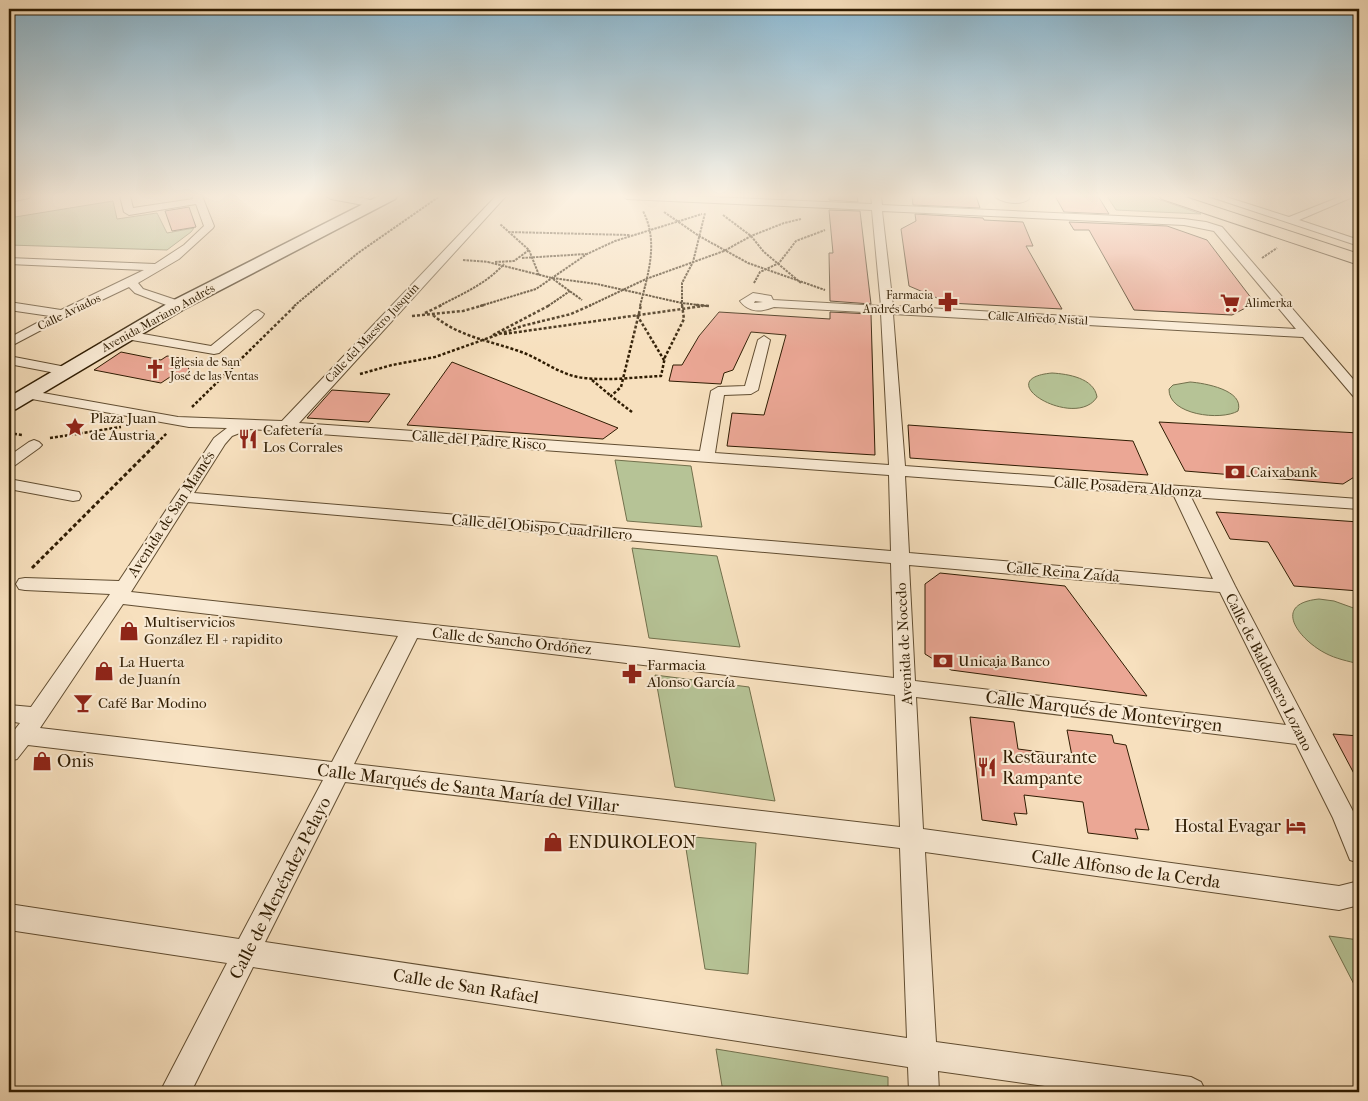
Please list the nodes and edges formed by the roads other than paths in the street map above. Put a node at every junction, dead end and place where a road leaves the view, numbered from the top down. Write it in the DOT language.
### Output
graph roads {
  1 [pos="187,247"];
  2 [pos="290,247"];
  3 [pos="452,247"];
  4 [pos="881,247"];
  5 [pos="1234,247"];
  6 [pos="1321,247"];
  7 [pos="1342,247"];
  8 [pos="1359,253"];
  9 [pos="1359,260"];
  10 [pos="9,261"];
  11 [pos="155,267"];
  12 [pos="131,282"];
  13 [pos="770,303"];
  14 [pos="178,305"];
  15 [pos="9,306"];
  16 [pos="887,310"];
  17 [pos="62,314"];
  18 [pos="258,314"];
  19 [pos="1307,333"];
  20 [pos="126,335"];
  21 [pos="764,340"];
  22 [pos="9,343"];
  23 [pos="9,360"];
  24 [pos="66,371"];
  25 [pos="1359,394"];
  26 [pos="17,399"];
  27 [pos="176,424"];
  28 [pos="252,424"];
  29 [pos="285,426"];
  30 [pos="35,439"];
  31 [pos="219,441"];
  32 [pos="707,456"];
  33 [pos="9,463"];
  34 [pos="897,470"];
  35 [pos="9,484"];
  36 [pos="1180,491"];
  37 [pos="73,496"];
  38 [pos="184,497"];
  39 [pos="1359,504"];
  40 [pos="900,558"];
  41 [pos="27,578"];
  42 [pos="1226,586"];
  43 [pos="120,593"];
  44 [pos="411,630"];
  45 [pos="906,687"];
  46 [pos="9,713"];
  47 [pos="37,716"];
  48 [pos="1302,736"];
  49 [pos="16,744"];
  50 [pos="340,772"];
  51 [pos="1351,816"];
  52 [pos="913,840"];
  53 [pos="1359,852"];
  54 [pos="1349,896"];
  55 [pos="9,917"];
  56 [pos="247,953"];
  57 [pos="922,1054"];
  58 [pos="175,1092"];
  59 [pos="924,1092"];
  60 [pos="1191,1092"];
  1 -- 11 [label="street, Calle Aviados"];
  2 -- 14 [label="main road, Avenida Mariano Andrés"];
  3 -- 29 [label="street, Calle del Maestro Jusquín"];
  4 -- 16 [label="street, Avenida de Nocedo"];
  5 -- 19 [label="street"];
  6 -- 9 [label="main road"];
  7 -- 8 [label="main road"];
  10 -- 11 [label="street"];
  11 -- 12 [label="street, Calle Aviados"];
  12 -- 14 [label="street"];
  12 -- 17 [label="street, Calle Aviados"];
  13 -- 16 [label="street, Calle Alfredo Nistal"];
  14 -- 20 [label="main road, Avenida Mariano Andrés"];
  15 -- 17 [label="street"];
  16 -- 19 [label="street, Calle Alfredo Nistal"];
  16 -- 34 [label="street, Avenida de Nocedo"];
  17 -- 22 [label="street, Calle Aviados"];
  18 -- 20 [label="street"];
  19 -- 25 [label="street"];
  20 -- 24 [label="main road, Avenida Mariano Andrés"];
  21 -- 32 [label="street"];
  23 -- 24 [label="street"];
  24 -- 26 [label="main road, Avenida Mariano Andrés"];
  26 -- 27 [label="street"];
  27 -- 28 [label="street, Calle del Padre Risco"];
  27 -- 31 [label="street"];
  28 -- 29 [label="street, Calle del Padre Risco"];
  28 -- 31 [label="street, Calle del Padre Risco"];
  29 -- 32 [label="street, Calle del Padre Risco"];
  30 -- 33 [label="street"];
  31 -- 38 [label="street, Avenida de San Mamés"];
  32 -- 34 [label="street, Calle del Padre Risco"];
  34 -- 36 [label="street, Calle Posadera Aldonza"];
  34 -- 40 [label="street, Avenida de Nocedo"];
  35 -- 37 [label="street"];
  36 -- 39 [label="street, Calle Posadera Aldonza"];
  36 -- 42 [label="street, Calle de Baldomero Lozano"];
  38 -- 40 [label="street, Calle del Obispo Cuadrillero"];
  38 -- 43 [label="street, Avenida de San Mamés"];
  40 -- 42 [label="street, Calle Reina Zaída"];
  40 -- 45 [label="street, Avenida de Nocedo"];
  41 -- 43 [label="street, Avenida de San Mamés"];
  42 -- 48 [label="street, Calle de Baldomero Lozano"];
  43 -- 44 [label="street, Calle de Sancho Ordóñez"];
  43 -- 47 [label="street, Avenida de San Mamés"];
  44 -- 45 [label="street, Calle de Sancho Ordóñez"];
  44 -- 50 [label="street, Calle de Menéndez Pelayo"];
  45 -- 48 [label="street, Calle Marqués de Montevirgen"];
  45 -- 52 [label="street, Avenida de Nocedo"];
  46 -- 47 [label="street"];
  47 -- 49 [label="street, Avenida de San Mamés"];
  48 -- 51 [label="street, Calle de Baldomero Lozano"];
  49 -- 50 [label="street, Calle Marqués de Santa María del Villar"];
  50 -- 52 [label="street, Calle Marqués de Santa María del Villar"];
  50 -- 56 [label="street, Calle de Menéndez Pelayo"];
  51 -- 53 [label="street, Calle de Baldomero Lozano"];
  52 -- 54 [label="street, Calle Alfonso de la Cerda"];
  52 -- 57 [label="street, Avenida de Nocedo"];
  55 -- 56 [label="street, Calle de San Rafael"];
  56 -- 57 [label="street, Calle de San Rafael"];
  56 -- 58 [label="street, Calle de Menéndez Pelayo"];
  57 -- 59 [label="street, Avenida de Nocedo"];
  57 -- 60 [label="street, Calle de San Rafael"];
}
